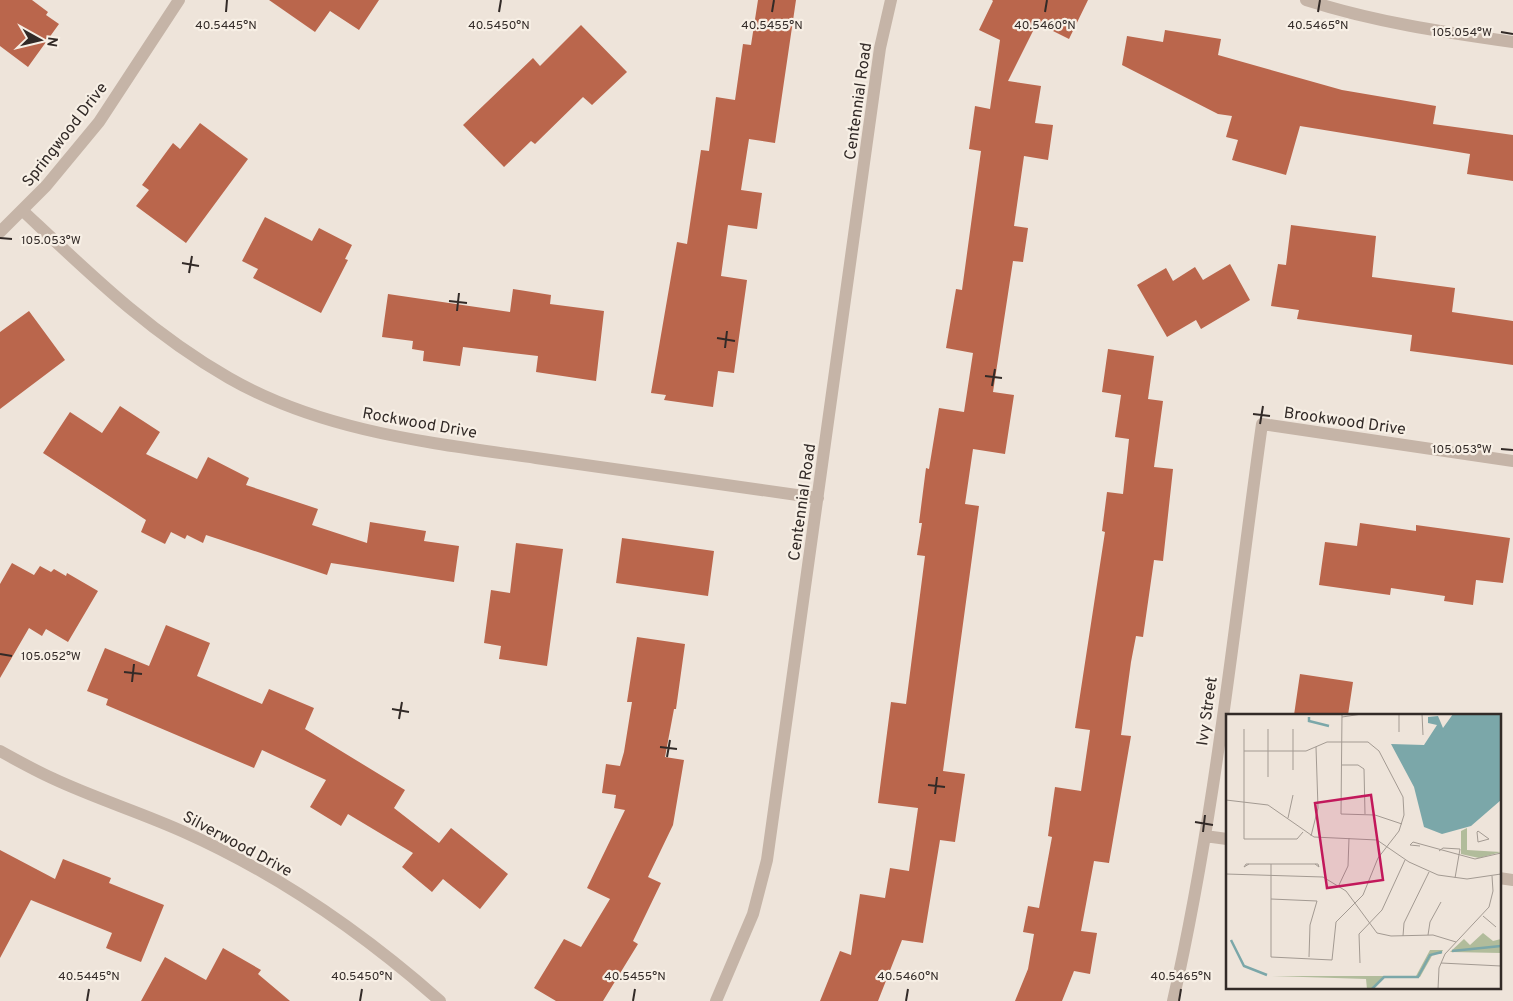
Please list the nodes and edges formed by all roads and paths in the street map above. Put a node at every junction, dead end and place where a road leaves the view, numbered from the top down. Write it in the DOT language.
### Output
graph roads {
  1 [pos="179,0"];
  2 [pos="891,0"];
  3 [pos="1306,0"];
  4 [pos="1513,42"];
  5 [pos="23,211"];
  6 [pos="0,232"];
  7 [pos="1262,424"];
  8 [pos="1513,461"];
  9 [pos="818,498"];
  10 [pos="0,751"];
  11 [pos="1205,836"];
  12 [pos="1226,839"];
  13 [pos="1500,878"];
  14 [pos="1513,880"];
  15 [pos="440,1001"];
  16 [pos="716,1001"];
  17 [pos="1173,1001"];
  1 -- 5 [label="street, Springwood Drive"];
  2 -- 9 [label="street, Centennial Road"];
  3 -- 4 [label="street"];
  5 -- 6 [label="street, Springwood Drive"];
  5 -- 9 [label="street, Rockwood Drive"];
  7 -- 8 [label="street, Brookwood Drive"];
  7 -- 11 [label="street, Ivy Street"];
  9 -- 16 [label="street, Centennial Road"];
  10 -- 15 [label="street, Silverwood Drive"];
  11 -- 12 [label="street"];
  11 -- 17 [label="street, Ivy Street"];
  13 -- 14 [label="street"];
}
